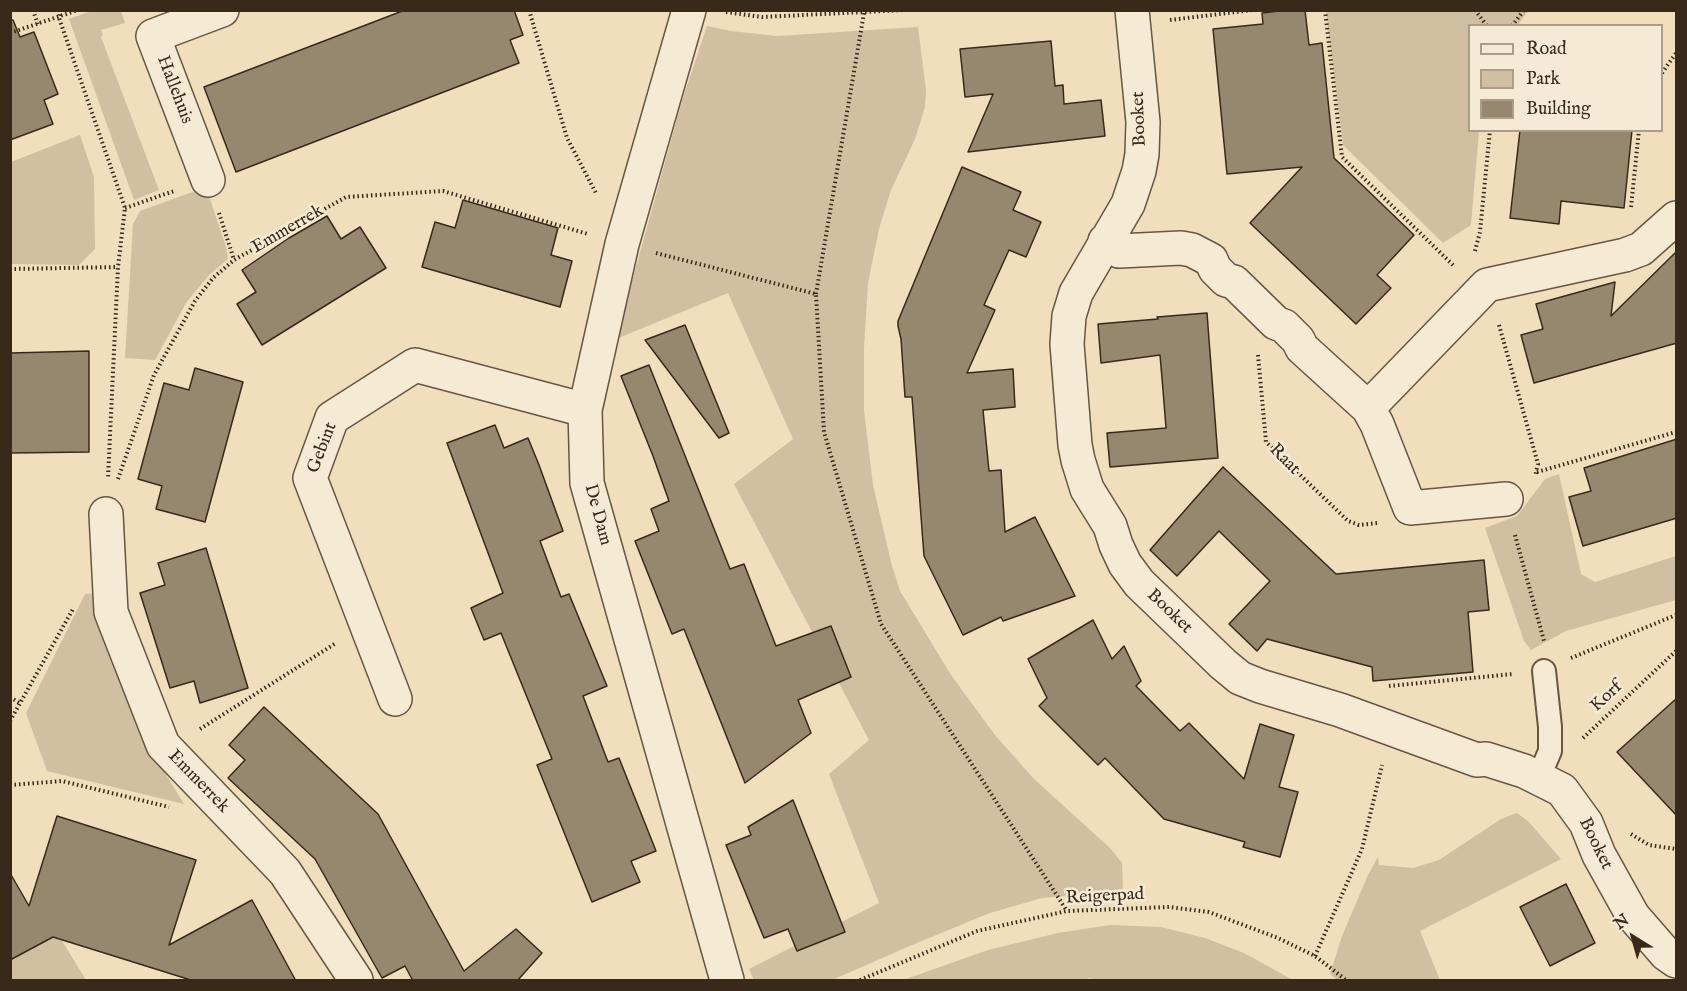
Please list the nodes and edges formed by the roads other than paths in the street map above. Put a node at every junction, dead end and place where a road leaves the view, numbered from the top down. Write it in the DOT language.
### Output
graph roads {
  1 [pos="222,10"];
  2 [pos="689,10"];
  3 [pos="1133,17"];
  4 [pos="208,180"];
  5 [pos="1677,218"];
  6 [pos="1105,242"];
  7 [pos="1368,408"];
  8 [pos="585,410"];
  9 [pos="1506,500"];
  10 [pos="106,514"];
  11 [pos="1547,669"];
  12 [pos="395,699"];
  13 [pos="1544,764"];
  14 [pos="1677,961"];
  15 [pos="356,981"];
  16 [pos="727,981"];
  1 -- 4 [label="street, Hallehuis"];
  2 -- 8 [label="street, De Dam"];
  3 -- 6 [label="street, Booket"];
  5 -- 7 [label="street"];
  6 -- 7 [label="street"];
  6 -- 13 [label="street, Booket"];
  7 -- 9 [label="street"];
  8 -- 12 [label="street, Gebint"];
  8 -- 16 [label="street, De Dam"];
  10 -- 15 [label="street, Emmerrek"];
  11 -- 13 [label="lane"];
  13 -- 14 [label="street, Booket"];
}
